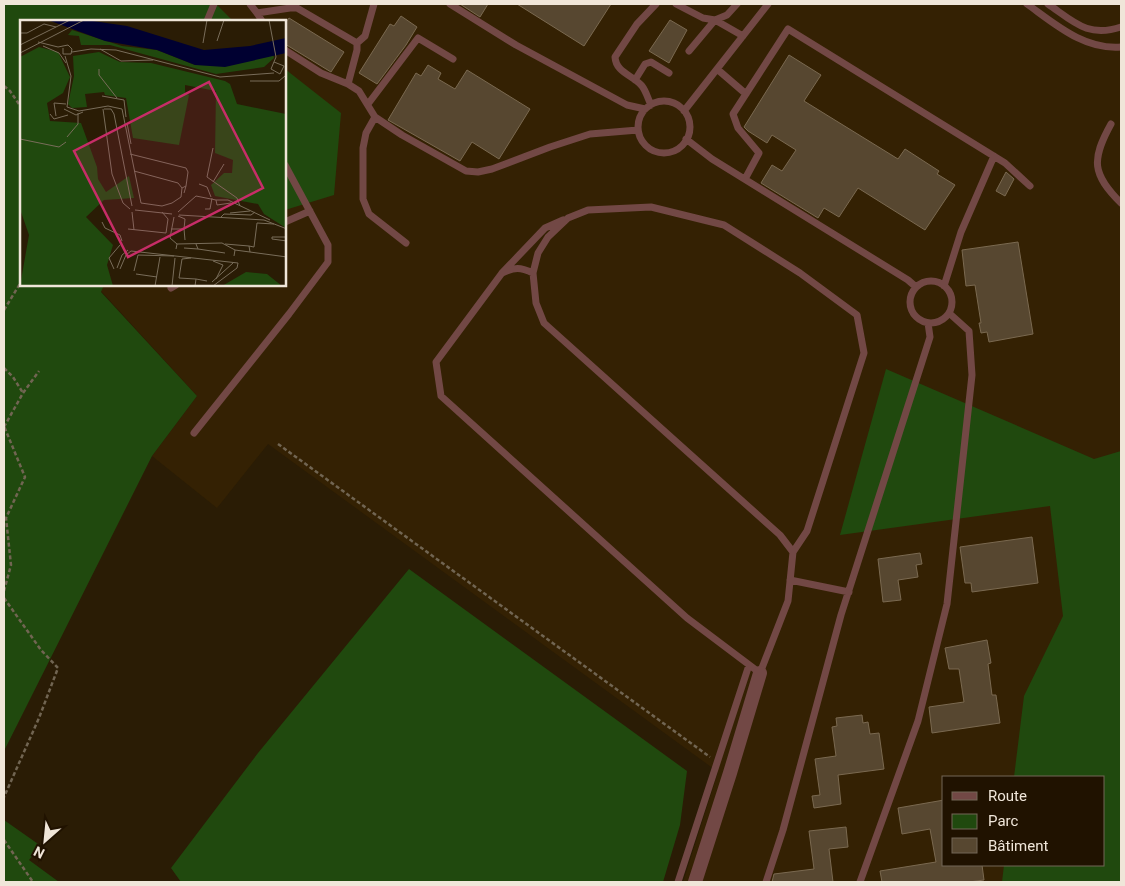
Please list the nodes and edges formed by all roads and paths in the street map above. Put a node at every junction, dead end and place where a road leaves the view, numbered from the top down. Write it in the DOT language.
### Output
graph roads {
  1 [pos="207,4"];
  2 [pos="214,4"];
  3 [pos="250,4"];
  4 [pos="374,4"];
  5 [pos="450,4"];
  6 [pos="656,4"];
  7 [pos="676,4"];
  8 [pos="737,4"];
  9 [pos="768,4"];
  10 [pos="1027,4"];
  11 [pos="1048,4"];
  12 [pos="258,13"];
  13 [pos="207,20"];
  14 [pos="207,20"];
  15 [pos="262,20"];
  16 [pos="715,20"];
  17 [pos="1121,27"];
  18 [pos="743,36"];
  19 [pos="357,43"];
  20 [pos="1121,47"];
  21 [pos="286,51"];
  22 [pos="689,51"];
  23 [pos="453,59"];
  24 [pos="717,69"];
  25 [pos="669,73"];
  26 [pos="635,80"];
  27 [pos="348,84"];
  28 [pos="4,86"];
  29 [pos="746,94"];
  30 [pos="368,104"];
  31 [pos="20,106"];
  32 [pos="648,107"];
  33 [pos="684,111"];
  34 [pos="375,117"];
  35 [pos="1111,124"];
  36 [pos="638,130"];
  37 [pos="686,139"];
  38 [pos="994,156"];
  39 [pos="286,167"];
  40 [pos="745,179"];
  41 [pos="1030,186"];
  42 [pos="1121,203"];
  43 [pos="310,212"];
  44 [pos="568,218"];
  45 [pos="286,222"];
  46 [pos="406,243"];
  47 [pos="502,273"];
  48 [pos="533,273"];
  49 [pos="20,284"];
  50 [pos="944,286"];
  51 [pos="916,287"];
  52 [pos="4,310"];
  53 [pos="949,313"];
  54 [pos="928,323"];
  55 [pos="4,368"];
  56 [pos="39,371"];
  57 [pos="24,393"];
  58 [pos="4,426"];
  59 [pos="194,433"];
  60 [pos="278,444"];
  61 [pos="793,552"];
  62 [pos="790,580"];
  63 [pos="4,591"];
  64 [pos="849,592"];
  65 [pos="4,598"];
  66 [pos="754,669"];
  67 [pos="716,761"];
  68 [pos="4,797"];
  69 [pos="4,840"];
  70 [pos="33,882"];
  71 [pos="678,882"];
  72 [pos="695,882"];
  73 [pos="766,882"];
  74 [pos="860,882"];
  1 -- 13 [label="lane"];
  2 -- 14 [label="lane"];
  3 -- 12 [label="lane"];
  4 -- 19 [label="lane"];
  5 -- 32 [label="lane"];
  6 -- 26 [label="lane"];
  7 -- 16 [label="lane"];
  8 -- 16 [label="lane"];
  9 -- 18 [label="lane"];
  10 -- 20 [label="lane"];
  11 -- 17 [label="lane"];
  12 -- 15 [label="lane"];
  12 -- 19 [label="lane"];
  16 -- 18 [label="lane"];
  16 -- 22 [label="lane"];
  18 -- 24 [label="lane"];
  19 -- 27 [label="lane"];
  21 -- 27 [label="lane"];
  23 -- 30 [label="lane"];
  24 -- 29 [label="lane"];
  24 -- 33 [label="lane"];
  25 -- 26 [label="lane"];
  26 -- 32 [label="lane"];
  27 -- 30 [label="lane"];
  28 -- 31 [label="path"];
  29 -- 38 [label="lane"];
  29 -- 40 [label="lane"];
  30 -- 34 [label="lane"];
  32 -- 33 [label="lane"];
  32 -- 36 [label="lane"];
  33 -- 37 [label="lane"];
  34 -- 36 [label="lane"];
  34 -- 46 [label="lane"];
  35 -- 42 [label="lane"];
  36 -- 37 [label="lane"];
  37 -- 40 [label="lane"];
  38 -- 41 [label="lane"];
  38 -- 50 [label="lane"];
  39 -- 43 [label="lane"];
  40 -- 51 [label="lane"];
  43 -- 45 [label="lane"];
  43 -- 59 [label="lane"];
  44 -- 47 [label="lane"];
  44 -- 48 [label="lane"];
  44 -- 61 [label="lane"];
  47 -- 48 [label="lane"];
  47 -- 66 [label="lane"];
  48 -- 61 [label="lane"];
  49 -- 52 [label="path"];
  50 -- 51 [label="lane"];
  50 -- 53 [label="lane"];
  51 -- 54 [label="lane"];
  53 -- 54 [label="lane"];
  53 -- 74 [label="lane"];
  54 -- 64 [label="lane"];
  55 -- 57 [label="path"];
  56 -- 57 [label="path"];
  57 -- 58 [label="path"];
  58 -- 63 [label="path"];
  60 -- 67 [label="path"];
  61 -- 62 [label="lane"];
  62 -- 64 [label="lane"];
  62 -- 66 [label="lane"];
  64 -- 73 [label="lane"];
  65 -- 68 [label="path"];
  66 -- 67 [label="lane"];
  66 -- 72 [label="street"];
  67 -- 71 [label="lane"];
  69 -- 70 [label="path"];
}
